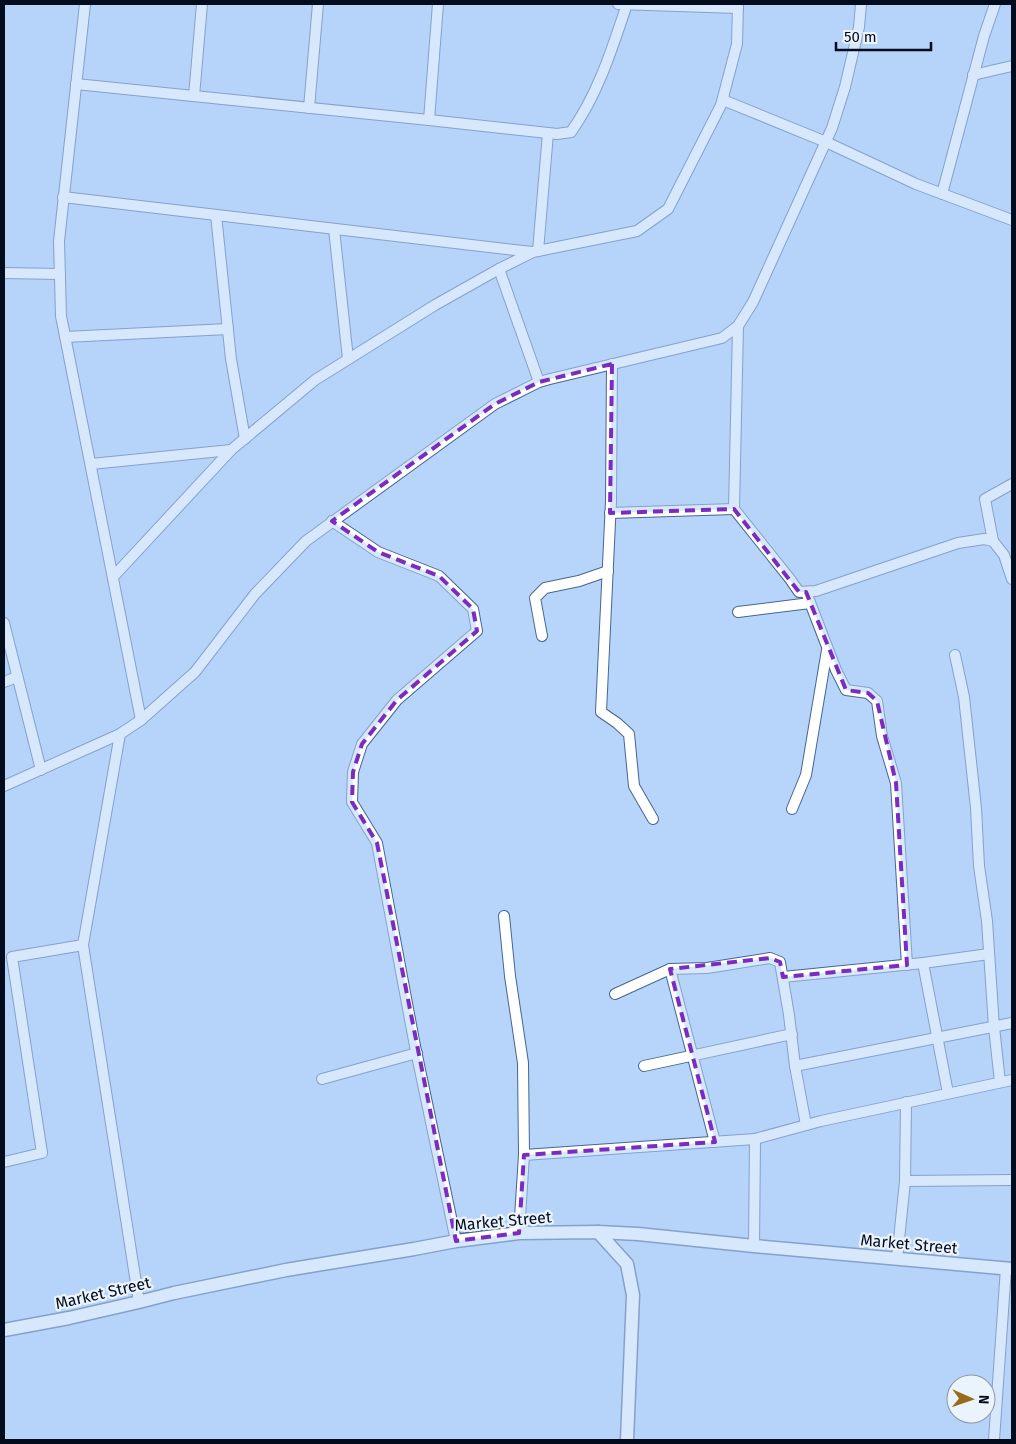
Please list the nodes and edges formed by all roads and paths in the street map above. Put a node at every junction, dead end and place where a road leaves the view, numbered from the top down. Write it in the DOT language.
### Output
graph roads {
  1 [pos="85,4"];
  2 [pos="202,4"];
  3 [pos="318,4"];
  4 [pos="438,4"];
  5 [pos="618,4"];
  6 [pos="627,4"];
  7 [pos="861,4"];
  8 [pos="995,4"];
  9 [pos="738,6"];
  10 [pos="1012,66"];
  11 [pos="973,75"];
  12 [pos="76,84"];
  13 [pos="194,96"];
  14 [pos="723,100"];
  15 [pos="309,108"];
  16 [pos="429,120"];
  17 [pos="548,133"];
  18 [pos="826,142"];
  19 [pos="942,194"];
  20 [pos="63,197"];
  21 [pos="216,215"];
  22 [pos="1012,220"];
  23 [pos="334,229"];
  24 [pos="536,252"];
  25 [pos="498,269"];
  26 [pos="4,273"];
  27 [pos="60,274"];
  28 [pos="738,326"];
  29 [pos="228,329"];
  30 [pos="66,336"];
  31 [pos="348,359"];
  32 [pos="612,364"];
  33 [pos="540,382"];
  34 [pos="245,439"];
  35 [pos="231,450"];
  36 [pos="91,464"];
  37 [pos="1012,484"];
  38 [pos="734,509"];
  39 [pos="610,513"];
  40 [pos="332,521"];
  41 [pos="992,541"];
  42 [pos="1010,565"];
  43 [pos="608,571"];
  44 [pos="113,576"];
  45 [pos="1012,579"];
  46 [pos="806,592"];
  47 [pos="810,603"];
  48 [pos="738,612"];
  49 [pos="4,623"];
  50 [pos="542,636"];
  51 [pos="828,649"];
  52 [pos="954,655"];
  53 [pos="17,677"];
  54 [pos="4,682"];
  55 [pos="141,720"];
  56 [pos="120,734"];
  57 [pos="41,770"];
  58 [pos="4,786"];
  59 [pos="792,809"];
  60 [pos="653,819"];
  61 [pos="504,916"];
  62 [pos="83,945"];
  63 [pos="989,954"];
  64 [pos="924,963"];
  65 [pos="907,965"];
  66 [pos="670,969"];
  67 [pos="783,977"];
  68 [pos="615,994"];
  69 [pos="1012,1023"];
  70 [pos="994,1027"];
  71 [pos="792,1034"];
  72 [pos="937,1038"];
  73 [pos="417,1053"];
  74 [pos="693,1055"];
  75 [pos="644,1066"];
  76 [pos="795,1066"];
  77 [pos="322,1079"];
  78 [pos="1012,1080"];
  79 [pos="1000,1082"];
  80 [pos="948,1094"];
  81 [pos="906,1102"];
  82 [pos="806,1126"];
  83 [pos="754,1139"];
  84 [pos="715,1142"];
  85 [pos="524,1155"];
  86 [pos="4,1162"];
  87 [pos="1012,1180"];
  88 [pos="904,1181"];
  89 [pos="598,1232"];
  90 [pos="518,1233"];
  91 [pos="456,1241"];
  92 [pos="754,1246"];
  93 [pos="897,1259"];
  94 [pos="1009,1268"];
  95 [pos="139,1302"];
  96 [pos="4,1330"];
  97 [pos="627,1440"];
  98 [pos="994,1440"];
  1 -- 12 [label="street"];
  2 -- 13 [label="street"];
  3 -- 15 [label="street"];
  4 -- 16 [label="street"];
  5 -- 6 [label="street"];
  6 -- 9 [label="street"];
  6 -- 17 [label="street"];
  7 -- 18 [label="street"];
  8 -- 11 [label="street"];
  9 -- 14 [label="street"];
  10 -- 11 [label="street"];
  11 -- 19 [label="street"];
  12 -- 13 [label="street"];
  12 -- 20 [label="street"];
  13 -- 15 [label="street"];
  14 -- 18 [label="street"];
  14 -- 24 [label="street"];
  15 -- 16 [label="street"];
  16 -- 17 [label="street"];
  17 -- 24 [label="street"];
  18 -- 19 [label="street"];
  18 -- 28 [label="street"];
  19 -- 22 [label="street"];
  20 -- 21 [label="street"];
  20 -- 27 [label="street"];
  21 -- 23 [label="street"];
  21 -- 29 [label="street"];
  23 -- 24 [label="street"];
  23 -- 31 [label="street"];
  24 -- 25 [label="street"];
  25 -- 31 [label="street"];
  25 -- 33 [label="street"];
  26 -- 27 [label="street"];
  27 -- 30 [label="street"];
  28 -- 32 [label="street"];
  28 -- 38 [label="street"];
  29 -- 30 [label="street"];
  29 -- 34 [label="street"];
  30 -- 36 [label="street"];
  31 -- 34 [label="street"];
  32 -- 33 [label="street"];
  32 -- 39 [label="street"];
  33 -- 40 [label="street"];
  34 -- 35 [label="street"];
  35 -- 36 [label="street"];
  35 -- 44 [label="street"];
  36 -- 44 [label="street"];
  37 -- 41 [label="street"];
  38 -- 39 [label="street"];
  38 -- 46 [label="street"];
  39 -- 43 [label="street"];
  40 -- 55 [label="street"];
  40 -- 73 [label="street"];
  41 -- 42 [label="street"];
  41 -- 46 [label="street"];
  42 -- 45 [label="street"];
  43 -- 50 [label="street"];
  43 -- 60 [label="street"];
  44 -- 55 [label="street"];
  46 -- 47 [label="street"];
  47 -- 48 [label="street"];
  47 -- 51 [label="street"];
  49 -- 53 [label="street"];
  51 -- 59 [label="street"];
  51 -- 65 [label="street"];
  52 -- 63 [label="street"];
  53 -- 54 [label="street"];
  53 -- 57 [label="street"];
  55 -- 56 [label="street"];
  56 -- 57 [label="street"];
  56 -- 62 [label="street"];
  57 -- 58 [label="street"];
  61 -- 85 [label="street"];
  62 -- 86 [label="street"];
  62 -- 95 [label="street"];
  63 -- 64 [label="street"];
  63 -- 70 [label="street"];
  64 -- 65 [label="street"];
  64 -- 72 [label="street"];
  65 -- 67 [label="street"];
  66 -- 67 [label="street"];
  66 -- 68 [label="street"];
  66 -- 74 [label="street"];
  67 -- 71 [label="street"];
  69 -- 70 [label="street"];
  70 -- 72 [label="street"];
  70 -- 79 [label="street"];
  71 -- 74 [label="street"];
  71 -- 76 [label="street"];
  72 -- 76 [label="street"];
  72 -- 80 [label="street"];
  73 -- 77 [label="street"];
  73 -- 91 [label="street"];
  74 -- 75 [label="street"];
  74 -- 84 [label="street"];
  76 -- 82 [label="street"];
  78 -- 79 [label="street"];
  79 -- 80 [label="street"];
  80 -- 81 [label="street"];
  81 -- 82 [label="street"];
  81 -- 88 [label="street"];
  82 -- 83 [label="street"];
  83 -- 84 [label="street"];
  83 -- 92 [label="street"];
  84 -- 85 [label="street"];
  85 -- 90 [label="street"];
  87 -- 88 [label="street"];
  88 -- 93 [label="street"];
  89 -- 90 [label="street, Market Street"];
  89 -- 92 [label="street, Market Street"];
  89 -- 97 [label="street"];
  90 -- 91 [label="street, Market Street"];
  91 -- 95 [label="street, Market Street"];
  92 -- 93 [label="street, Market Street"];
  93 -- 94 [label="street, Market Street"];
  94 -- 98 [label="street"];
  95 -- 96 [label="street, Market Street"];
}
